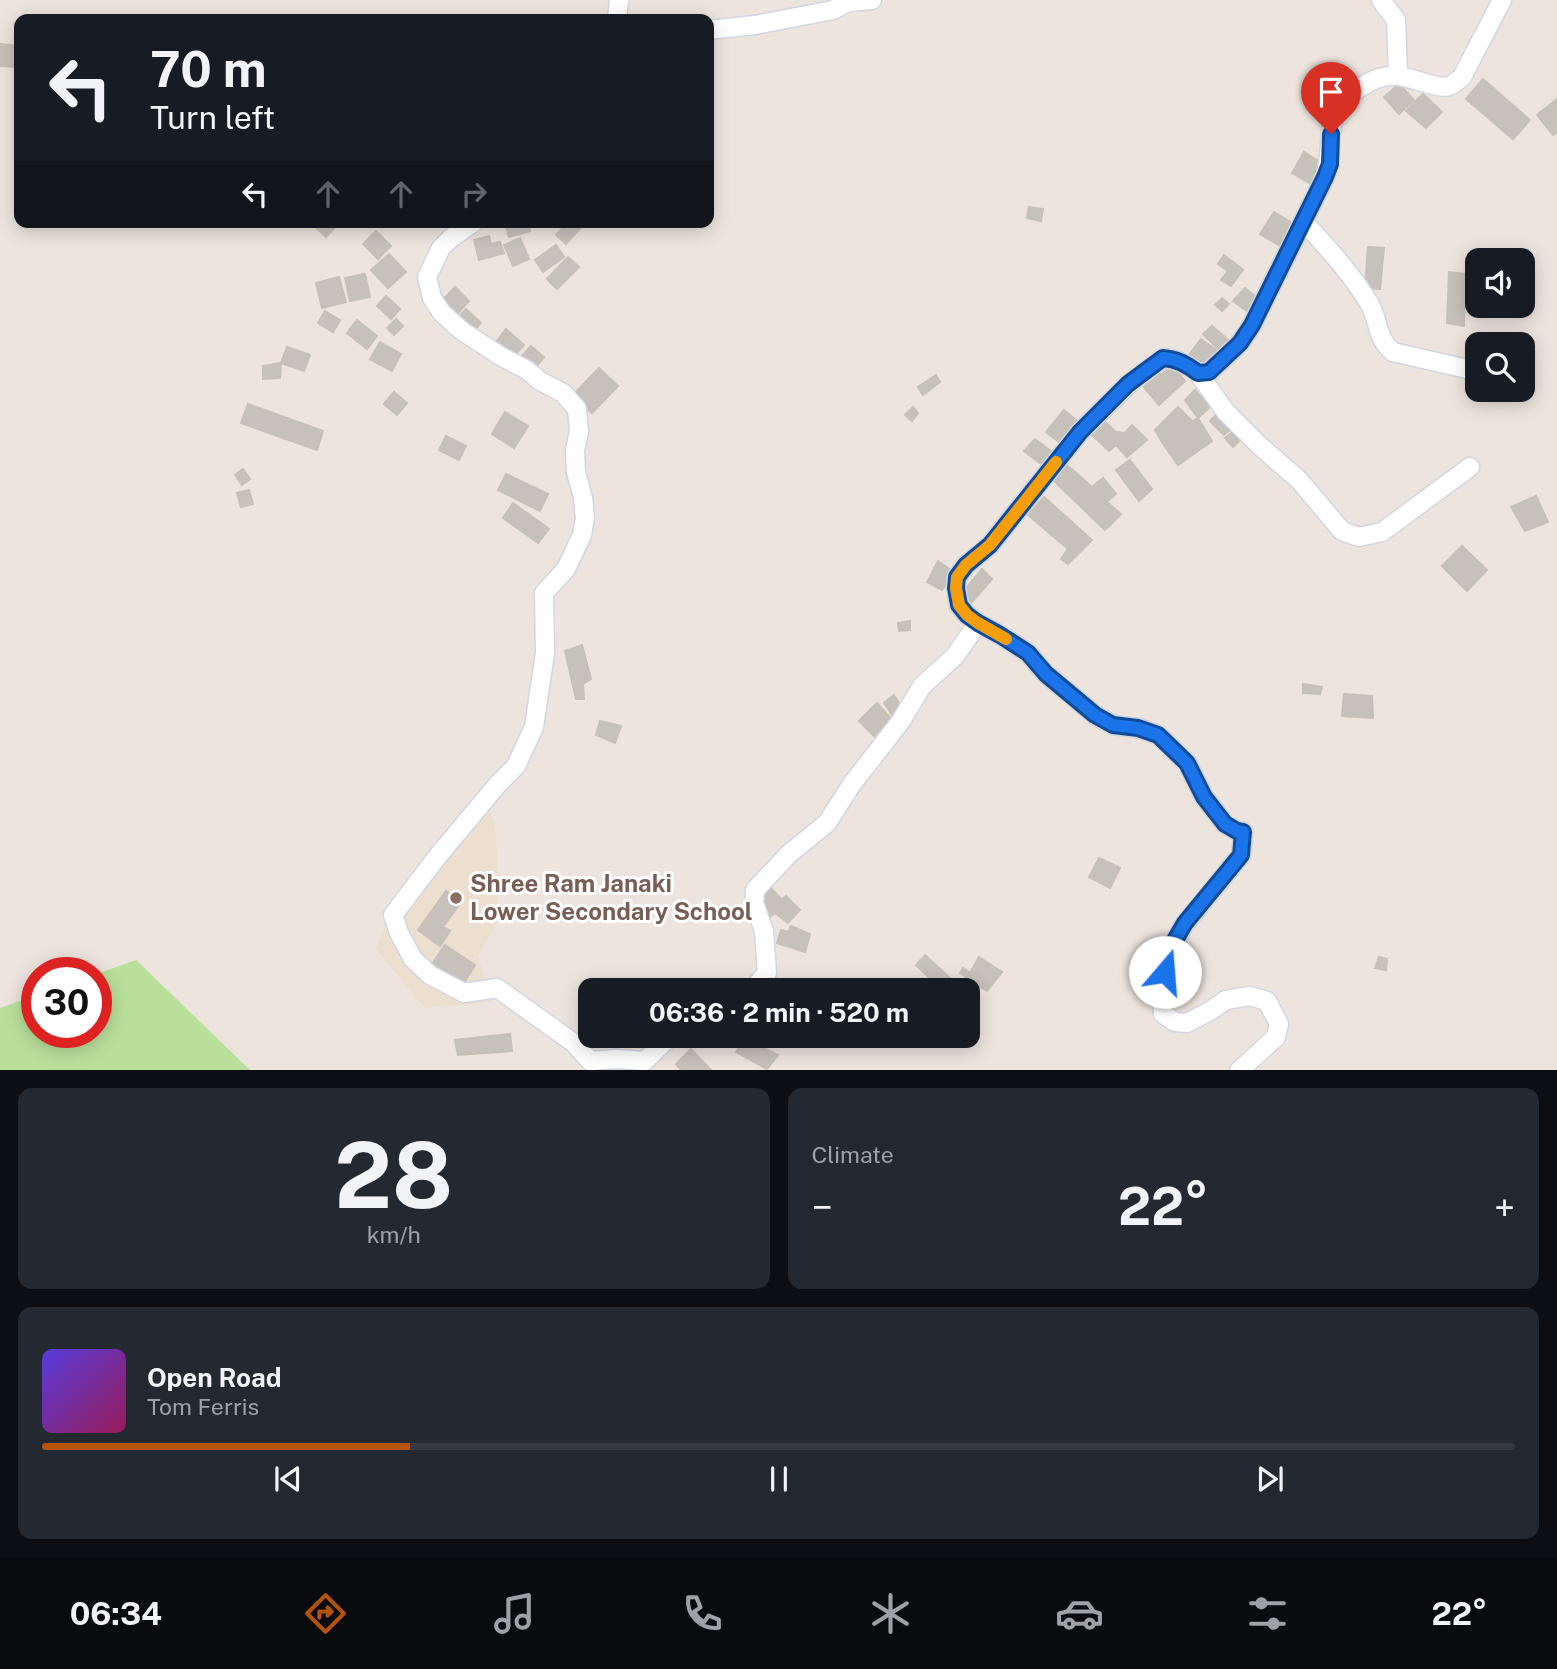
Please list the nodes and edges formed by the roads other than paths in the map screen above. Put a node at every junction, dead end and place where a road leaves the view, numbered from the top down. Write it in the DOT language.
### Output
graph roads {
  1 [pos="872,0"];
  2 [pos="1381,0"];
  3 [pos="1502,0"];
  4 [pos="714,29"];
  5 [pos="1398,74"];
  6 [pos="1303,221"];
  7 [pos="465,228"];
  8 [pos="1465,369"];
  9 [pos="1198,373"];
  10 [pos="1470,467"];
  11 [pos="978,623"];
  12 [pos="763,978"];
  13 [pos="578,1048"];
  14 [pos="578,1048"];
  15 [pos="658,1048"];
  16 [pos="1239,1070"];
  1 -- 4 [label="street"];
  2 -- 5 [label="street"];
  3 -- 5 [label="street"];
  5 -- 6 [label="street"];
  6 -- 8 [label="street"];
  6 -- 9 [label="street"];
  7 -- 13 [label="street"];
  9 -- 10 [label="street"];
  9 -- 11 [label="street"];
  11 -- 12 [label="street"];
  11 -- 16 [label="street"];
  14 -- 15 [label="street"];
}
